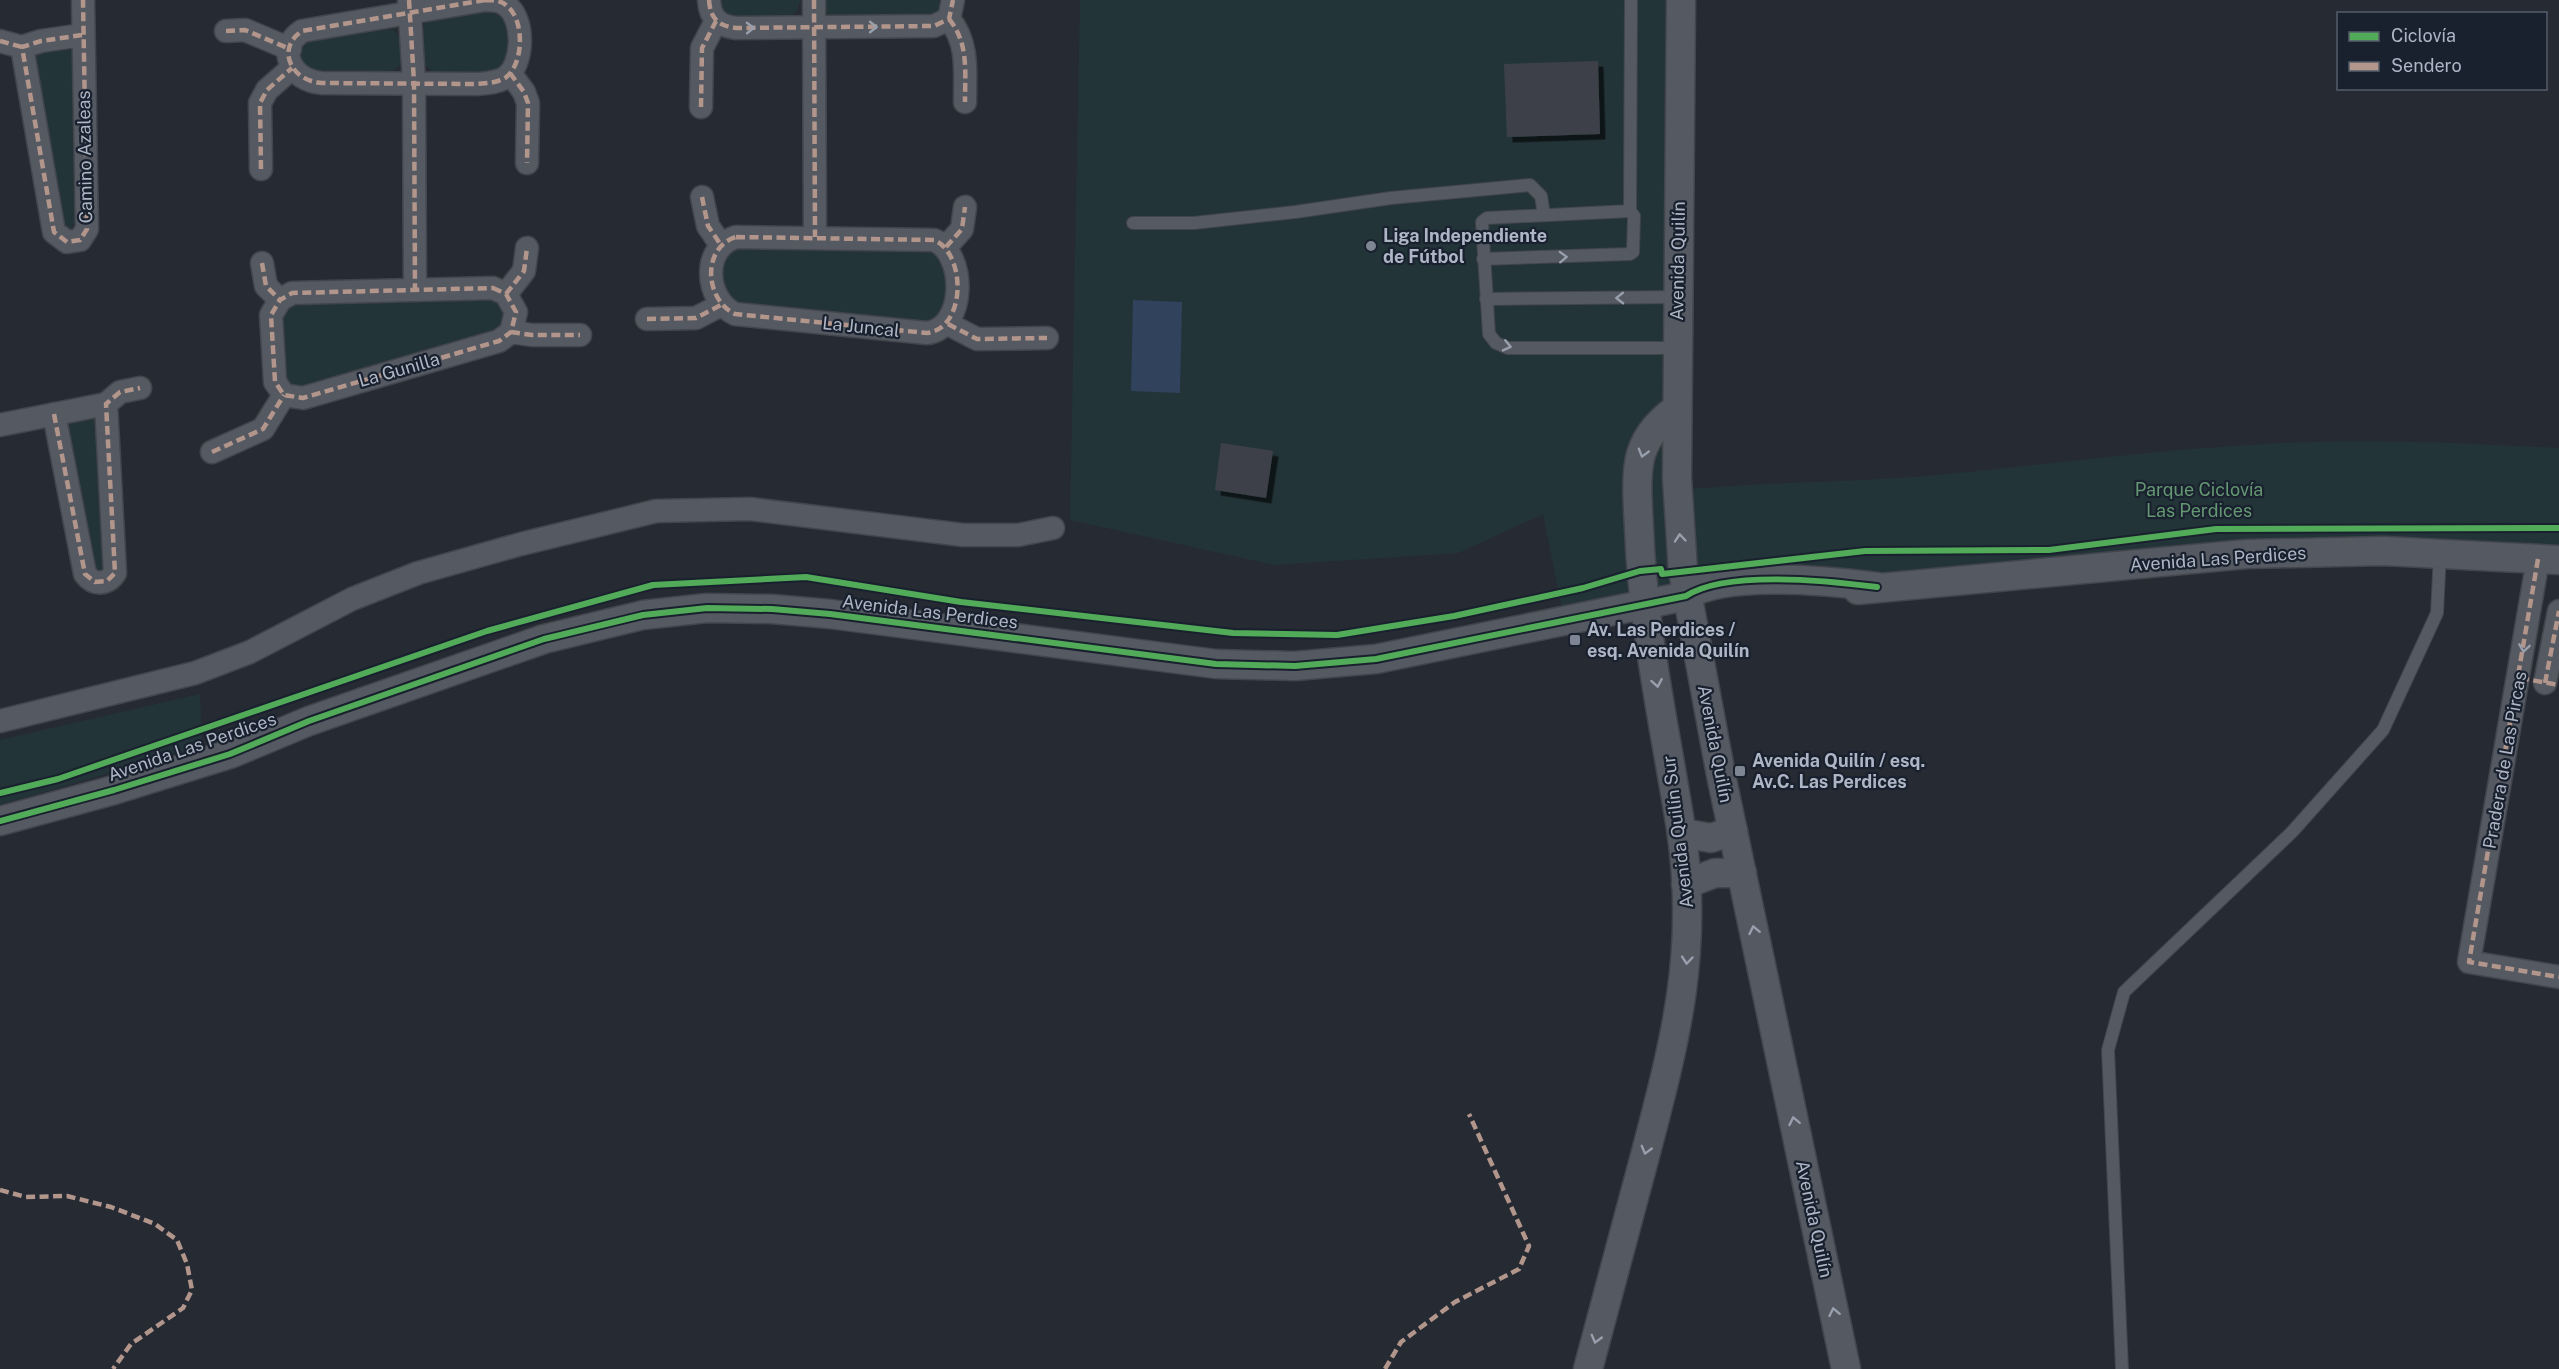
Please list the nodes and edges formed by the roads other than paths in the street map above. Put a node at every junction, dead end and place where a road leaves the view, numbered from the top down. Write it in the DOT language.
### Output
graph roads {
  1 [pos="82,0"];
  2 [pos="814,0"];
  3 [pos="1631,0"];
  4 [pos="1681,0"];
  5 [pos="512,3"];
  6 [pos="410,7"];
  7 [pos="951,9"];
  8 [pos="712,10"];
  9 [pos="815,27"];
  10 [pos="226,31"];
  11 [pos="82,35"];
  12 [pos="0,41"];
  13 [pos="22,47"];
  14 [pos="291,58"];
  15 [pos="510,73"];
  16 [pos="414,82"];
  17 [pos="966,102"];
  18 [pos="701,107"];
  19 [pos="527,164"];
  20 [pos="261,169"];
  21 [pos="702,197"];
  22 [pos="965,207"];
  23 [pos="1630,211"];
  24 [pos="1544,215"];
  25 [pos="1133,223"];
  26 [pos="815,237"];
  27 [pos="721,245"];
  28 [pos="946,247"];
  29 [pos="526,248"];
  30 [pos="1483,259"];
  31 [pos="262,263"];
  32 [pos="415,290"];
  33 [pos="506,294"];
  34 [pos="1678,297"];
  35 [pos="1486,299"];
  36 [pos="280,300"];
  37 [pos="721,305"];
  38 [pos="647,319"];
  39 [pos="948,324"];
  40 [pos="511,332"];
  41 [pos="580,334"];
  42 [pos="1047,338"];
  43 [pos="1678,348"];
  44 [pos="140,388"];
  45 [pos="284,395"];
  46 [pos="106,404"];
  47 [pos="1677,408"];
  48 [pos="54,414"];
  49 [pos="0,425"];
  50 [pos="212,452"];
  51 [pos="1053,528"];
  52 [pos="2440,553"];
  53 [pos="2548,559"];
  54 [pos="1686,596"];
  55 [pos="1643,605"];
  56 [pos="2559,611"];
  57 [pos="2520,678"];
  58 [pos="2552,684"];
  59 [pos="0,721"];
  60 [pos="0,821"];
  61 [pos="1733,831"];
  62 [pos="1682,833"];
  63 [pos="1742,873"];
  64 [pos="1686,884"];
  65 [pos="2559,977"];
  66 [pos="1587,1369"];
  67 [pos="1846,1369"];
  68 [pos="2122,1369"];
  1 -- 11 [label="street, Camino Azaleas"];
  2 -- 9 [label="street"];
  3 -- 23 [label="lane"];
  4 -- 34 [label="street, Avenida Quilín"];
  5 -- 6 [label="street"];
  5 -- 15 [label="street"];
  6 -- 14 [label="street"];
  6 -- 16 [label="street"];
  9 -- 7 [label="street, one-way"];
  7 -- 17 [label="street"];
  8 -- 9 [label="street, one-way"];
  8 -- 18 [label="street"];
  9 -- 26 [label="street"];
  10 -- 14 [label="street"];
  11 -- 13 [label="street"];
  11 -- 13 [label="street, Camino Azaleas"];
  12 -- 13 [label="street"];
  14 -- 16 [label="street"];
  14 -- 20 [label="street"];
  15 -- 16 [label="street"];
  15 -- 19 [label="street"];
  16 -- 32 [label="street"];
  21 -- 27 [label="street"];
  22 -- 28 [label="street"];
  23 -- 24 [label="lane"];
  30 -- 23 [label="lane, one-way"];
  24 -- 25 [label="lane"];
  24 -- 30 [label="lane"];
  26 -- 27 [label="street"];
  26 -- 28 [label="street"];
  27 -- 37 [label="street"];
  28 -- 39 [label="street"];
  29 -- 33 [label="street"];
  30 -- 35 [label="lane"];
  31 -- 36 [label="street"];
  32 -- 33 [label="street"];
  32 -- 36 [label="street"];
  33 -- 40 [label="street"];
  34 -- 35 [label="lane, one-way"];
  34 -- 43 [label="street, Avenida Quilín"];
  35 -- 43 [label="lane, one-way"];
  36 -- 45 [label="street"];
  37 -- 38 [label="street"];
  37 -- 39 [label="street, La Juncal"];
  39 -- 42 [label="street"];
  40 -- 41 [label="street"];
  40 -- 45 [label="street, La Gunilla"];
  43 -- 47 [label="street, Avenida Quilín"];
  44 -- 46 [label="street"];
  45 -- 50 [label="street"];
  46 -- 48 [label="street"];
  46 -- 48 [label="street"];
  54 -- 47 [label="street, Avenida Quilín, one-way"];
  47 -- 55 [label="street, Avenida Quilín Sur, one-way"];
  48 -- 49 [label="street"];
  51 -- 59 [label="street"];
  52 -- 53 [label="street, Avenida Las Perdices"];
  52 -- 54 [label="street, Avenida Las Perdices"];
  52 -- 68 [label="lane"];
  53 -- 57 [label="street, Pradera de Las Pircas, one-way"];
  54 -- 55 [label="street, Avenida Las Perdices"];
  54 -- 61 [label="street, Avenida Quilín"];
  55 -- 60 [label="street, Avenida Las Perdices"];
  55 -- 62 [label="street, Avenida Quilín Sur, one-way"];
  56 -- 58 [label="street, Pradera de Las Pircas"];
  57 -- 58 [label="street"];
  57 -- 65 [label="street, Pradera de Las Pircas"];
  61 -- 62 [label="street"];
  61 -- 63 [label="street, Avenida Quilín"];
  62 -- 64 [label="street, Avenida Quilín Sur"];
  63 -- 64 [label="street"];
  67 -- 63 [label="street, Avenida Quilín, one-way"];
  64 -- 66 [label="street, Avenida Quilín Sur, one-way"];
}
